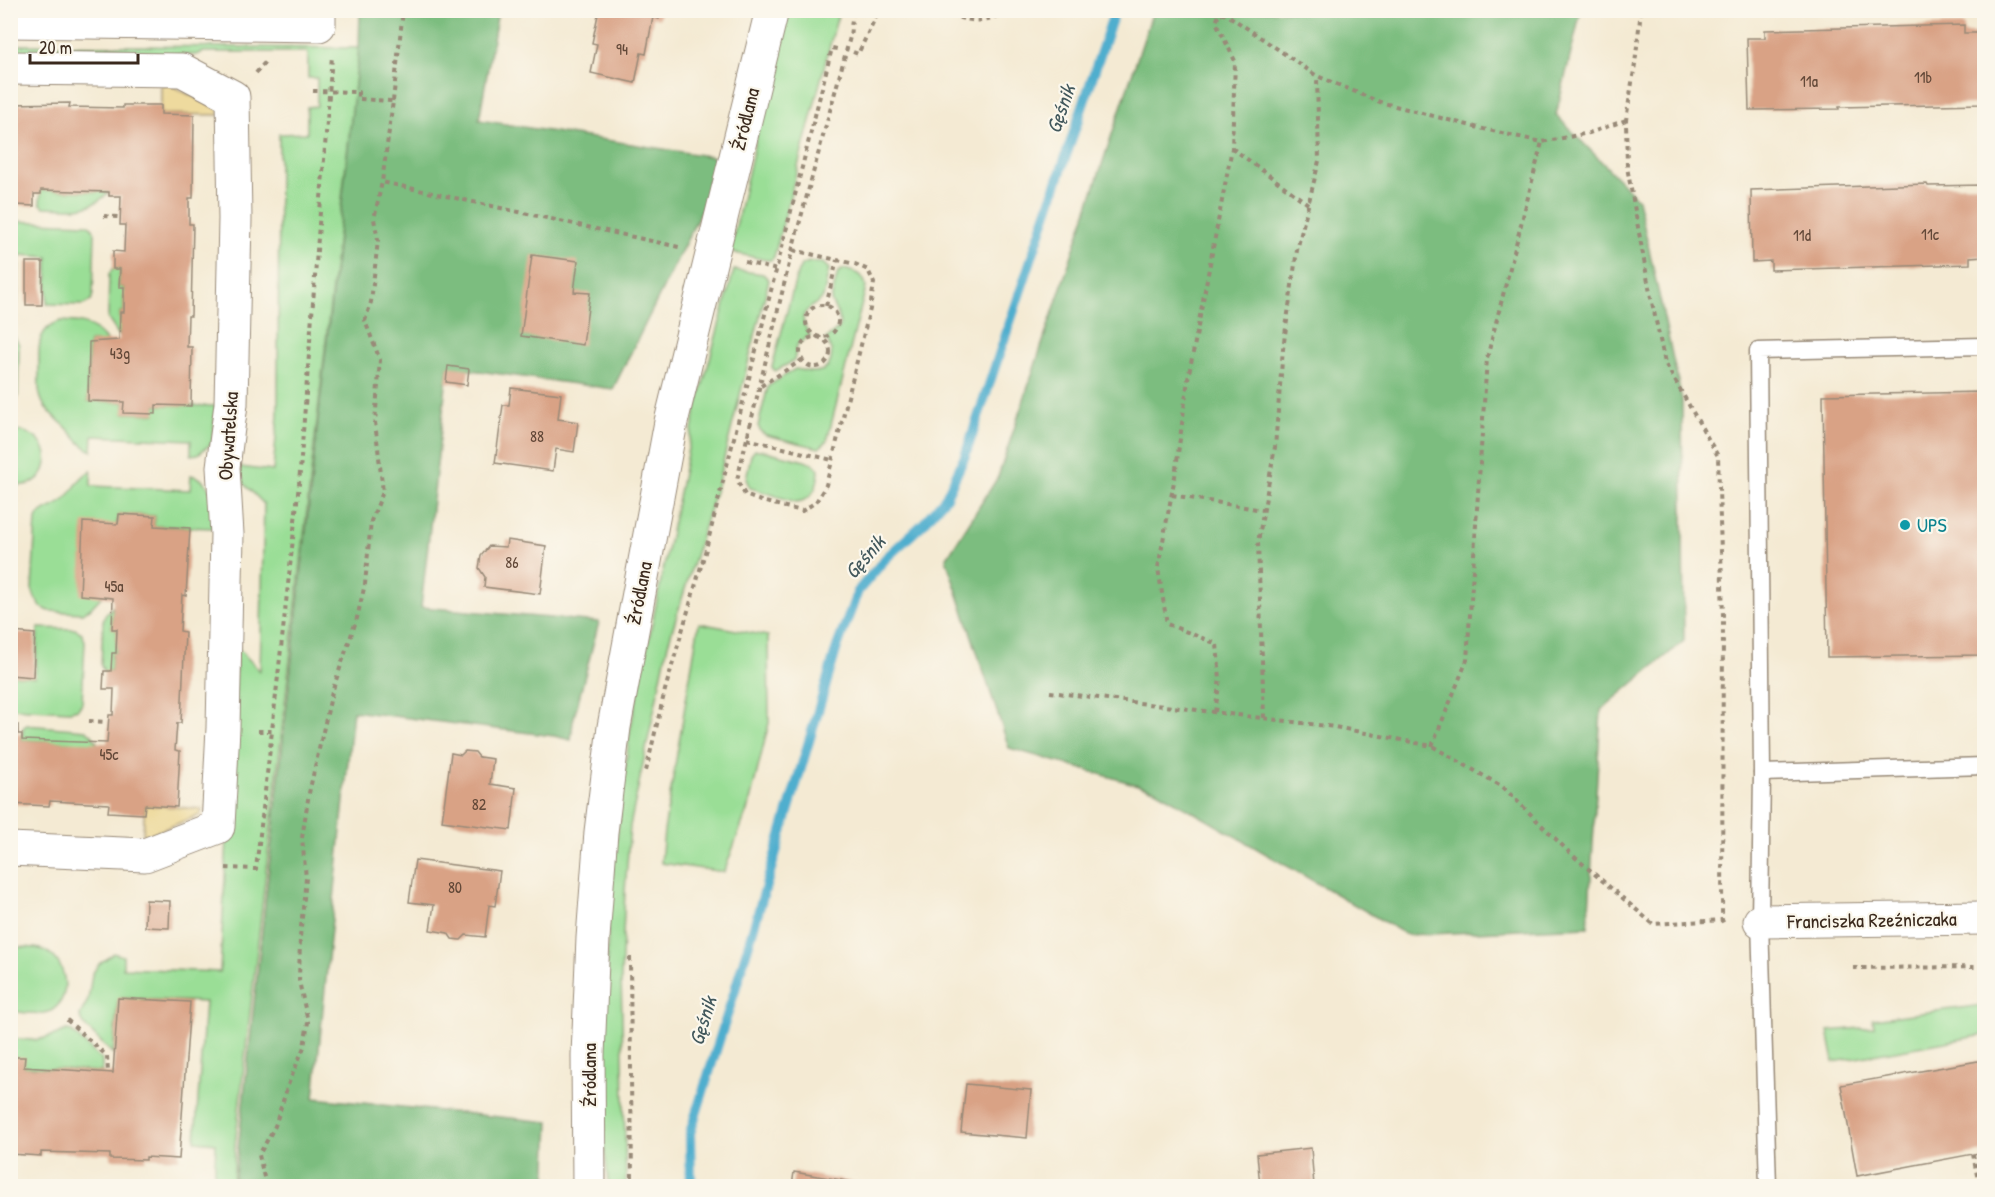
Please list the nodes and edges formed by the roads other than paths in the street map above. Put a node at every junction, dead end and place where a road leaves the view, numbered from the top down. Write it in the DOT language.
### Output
graph roads {
  1 [pos="772,10"];
  2 [pos="319,18"];
  3 [pos="10,21"];
  4 [pos="10,68"];
  5 [pos="1984,345"];
  6 [pos="1984,766"];
  7 [pos="1762,773"];
  8 [pos="10,849"];
  9 [pos="1984,918"];
  10 [pos="1760,921"];
  11 [pos="589,1186"];
  12 [pos="1768,1186"];
  1 -- 11 [label="street, Źródlana"];
  2 -- 3 [label="street"];
  4 -- 8 [label="street, Obywatelska"];
  5 -- 7 [label="lane"];
  6 -- 7 [label="lane"];
  7 -- 10 [label="lane"];
  9 -- 10 [label="street, Franciszka Rzeźniczaka"];
  10 -- 12 [label="lane"];
}
